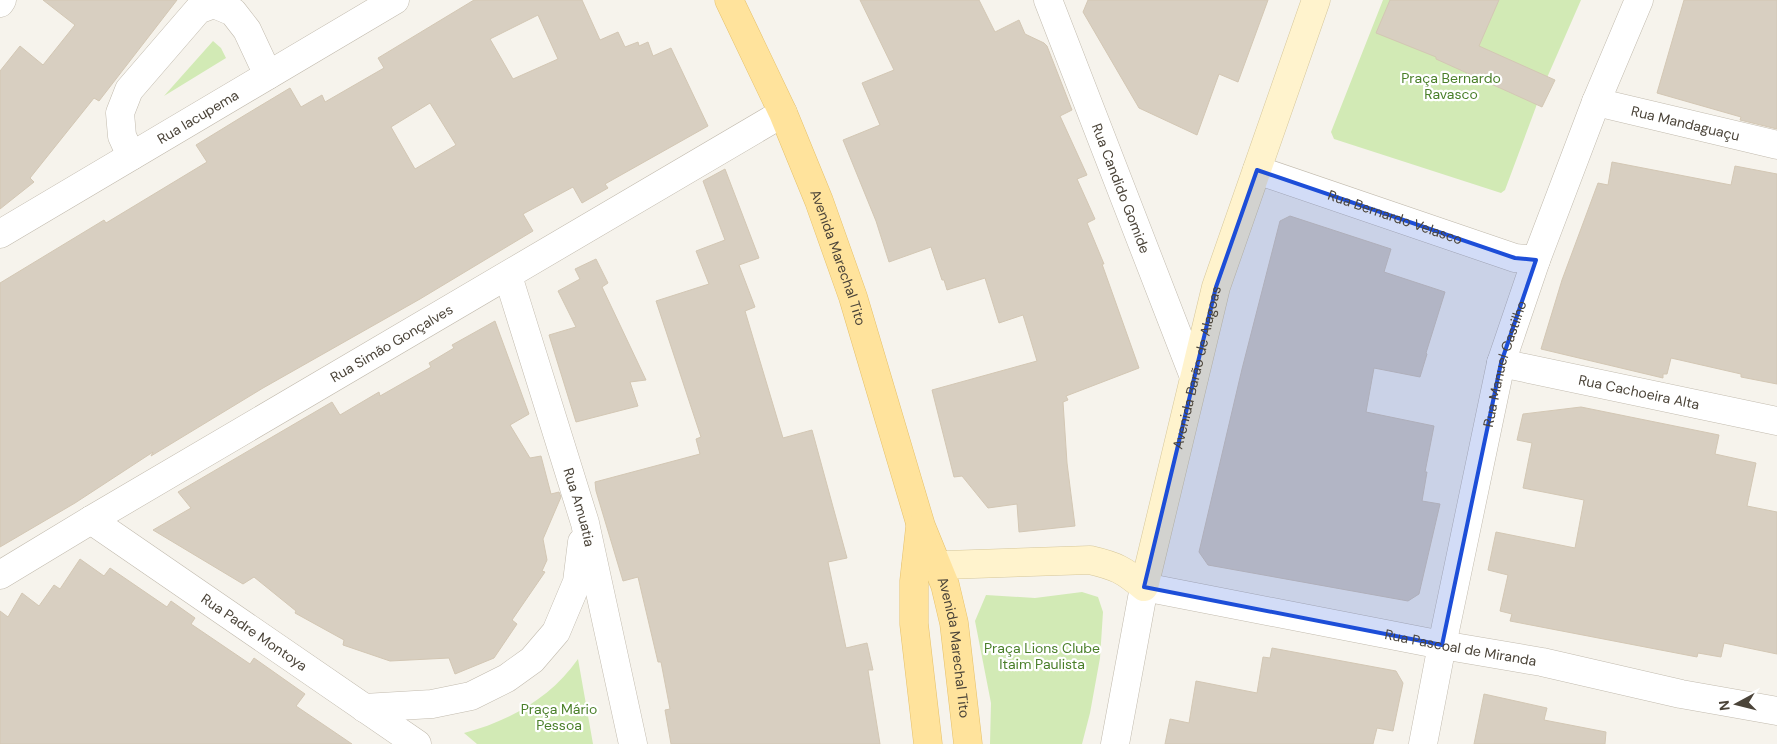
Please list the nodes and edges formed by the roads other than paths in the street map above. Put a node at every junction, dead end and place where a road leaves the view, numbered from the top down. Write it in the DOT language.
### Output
graph roads {
  1 [pos="395,0"];
  2 [pos="729,0"];
  3 [pos="1048,0"];
  4 [pos="1316,0"];
  5 [pos="1639,0"];
  6 [pos="268,75"];
  7 [pos="1596,102"];
  8 [pos="784,113"];
  9 [pos="1777,145"];
  10 [pos="131,156"];
  11 [pos="1257,170"];
  12 [pos="0,234"];
  13 [pos="1536,260"];
  14 [pos="508,276"];
  15 [pos="1501,363"];
  16 [pos="1194,377"];
  17 [pos="1777,421"];
  18 [pos="90,520"];
  19 [pos="585,523"];
  20 [pos="926,566"];
  21 [pos="0,575"];
  22 [pos="1144,587"];
  23 [pos="1442,645"];
  24 [pos="364,708"];
  25 [pos="1777,711"];
  26 [pos="417,744"];
  27 [pos="633,744"];
  28 [pos="928,744"];
  29 [pos="968,744"];
  30 [pos="1116,744"];
  31 [pos="1422,744"];
  1 -- 6 [label="street, Rua Iacupema"];
  2 -- 8 [label="main road, Avenida Marechal Tito"];
  3 -- 16 [label="street, Rua Candido Gomide"];
  4 -- 11 [label="main road, Avenida Barão de Alagoas"];
  5 -- 7 [label="street, Rua Manuel Castilho"];
  6 -- 10 [label="street, Rua Iacupema"];
  6 -- 10 [label="street"];
  7 -- 9 [label="street, Rua Mandaguaçu"];
  7 -- 13 [label="street, Rua Manuel Castilho"];
  8 -- 14 [label="street, Rua Simão Gonçalves"];
  8 -- 20 [label="main road, Avenida Marechal Tito"];
  10 -- 12 [label="street, Rua Iacupema"];
  11 -- 13 [label="street, Rua Bernardo Velasco"];
  11 -- 16 [label="main road, Avenida Barão de Alagoas"];
  13 -- 15 [label="street, Rua Manuel Castilho"];
  14 -- 18 [label="street, Rua Simão Gonçalves"];
  14 -- 19 [label="street, Rua Amuatia"];
  15 -- 17 [label="street, Rua Cachoeira Alta"];
  15 -- 23 [label="street, Rua Manuel Castilho"];
  16 -- 22 [label="main road, Avenida Barão de Alagoas"];
  18 -- 21 [label="street, Rua Simão Gonçalves"];
  18 -- 24 [label="street, Rua Padre Montoya"];
  19 -- 24 [label="street"];
  19 -- 27 [label="street, Rua Amuatia"];
  20 -- 22 [label="main road"];
  20 -- 28 [label="main road, Avenida Marechal Tito"];
  20 -- 29 [label="main road, Avenida Marechal Tito"];
  22 -- 23 [label="street, Rua Pascoal de Miranda"];
  22 -- 30 [label="street, Avenida Barão de Alagoas"];
  23 -- 25 [label="street, Rua Pascoal de Miranda"];
  23 -- 31 [label="street, Rua Manuel Castilho"];
  24 -- 26 [label="street, Rua Padre Montoya"];
}
